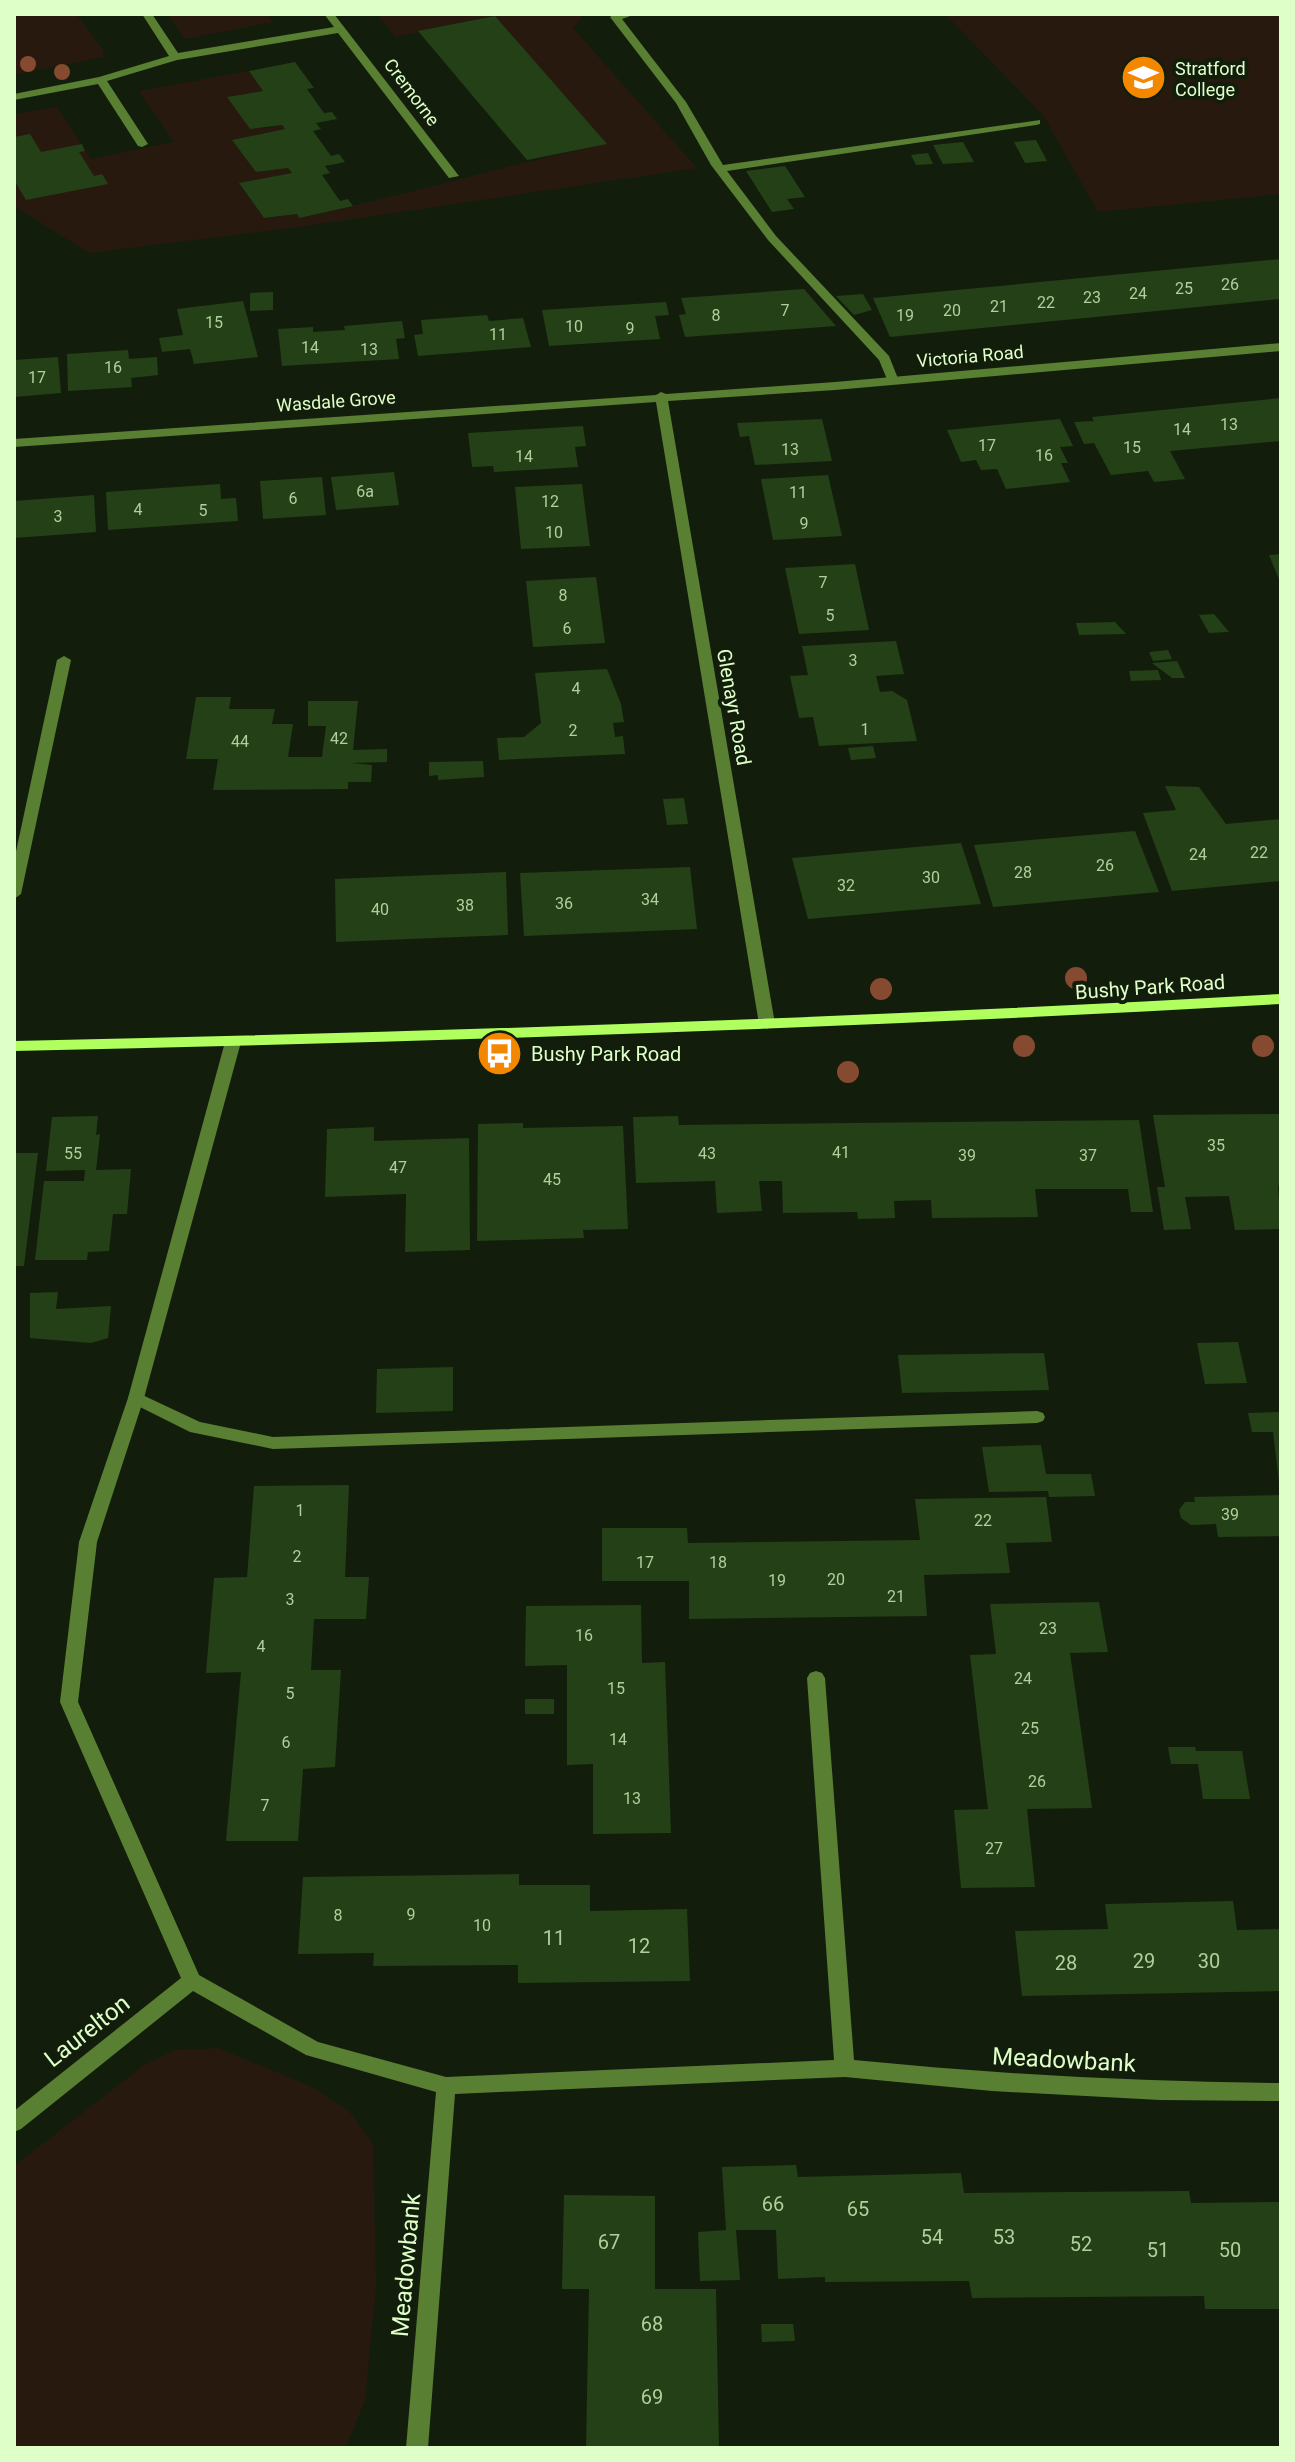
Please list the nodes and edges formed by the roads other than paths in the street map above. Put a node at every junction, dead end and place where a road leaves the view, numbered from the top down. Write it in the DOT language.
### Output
graph roads {
  1 [pos="147,14"];
  2 [pos="329,14"];
  3 [pos="631,14"];
  4 [pos="342,29"];
  5 [pos="175,57"];
  6 [pos="101,80"];
  7 [pos="14,97"];
  8 [pos="1036,122"];
  9 [pos="142,144"];
  10 [pos="723,168"];
  11 [pos="453,176"];
  12 [pos="1281,347"];
  13 [pos="893,381"];
  14 [pos="661,396"];
  15 [pos="14,443"];
  16 [pos="64,660"];
  17 [pos="14,894"];
  18 [pos="1281,999"];
  19 [pos="767,1024"];
  20 [pos="233,1042"];
  21 [pos="14,1046"];
  22 [pos="136,1398"];
  23 [pos="1037,1417"];
  24 [pos="816,1678"];
  25 [pos="192,1981"];
  26 [pos="845,2068"];
  27 [pos="446,2086"];
  28 [pos="1281,2092"];
  29 [pos="14,2123"];
  30 [pos="417,2448"];
  1 -- 5 [label="street"];
  2 -- 4 [label="street, Cremorne"];
  3 -- 10 [label="street"];
  4 -- 5 [label="street"];
  4 -- 11 [label="street, Cremorne"];
  5 -- 6 [label="street"];
  6 -- 7 [label="street"];
  6 -- 9 [label="street"];
  8 -- 10 [label="street"];
  10 -- 13 [label="street"];
  12 -- 13 [label="street, Victoria Road"];
  13 -- 14 [label="street, Victoria Road"];
  14 -- 15 [label="street, Wasdale Grove"];
  14 -- 19 [label="street, Glenayr Road"];
  16 -- 17 [label="street"];
  18 -- 19 [label="street, Bushy Park Road"];
  19 -- 20 [label="street, Bushy Park Road"];
  20 -- 21 [label="street, Bushy Park Road"];
  20 -- 22 [label="street"];
  22 -- 23 [label="street"];
  22 -- 25 [label="street"];
  24 -- 26 [label="street"];
  25 -- 27 [label="street, Meadowbank"];
  25 -- 29 [label="street, Laurelton"];
  26 -- 27 [label="street, Meadowbank"];
  26 -- 28 [label="street, Meadowbank"];
  27 -- 30 [label="street, Meadowbank"];
}
